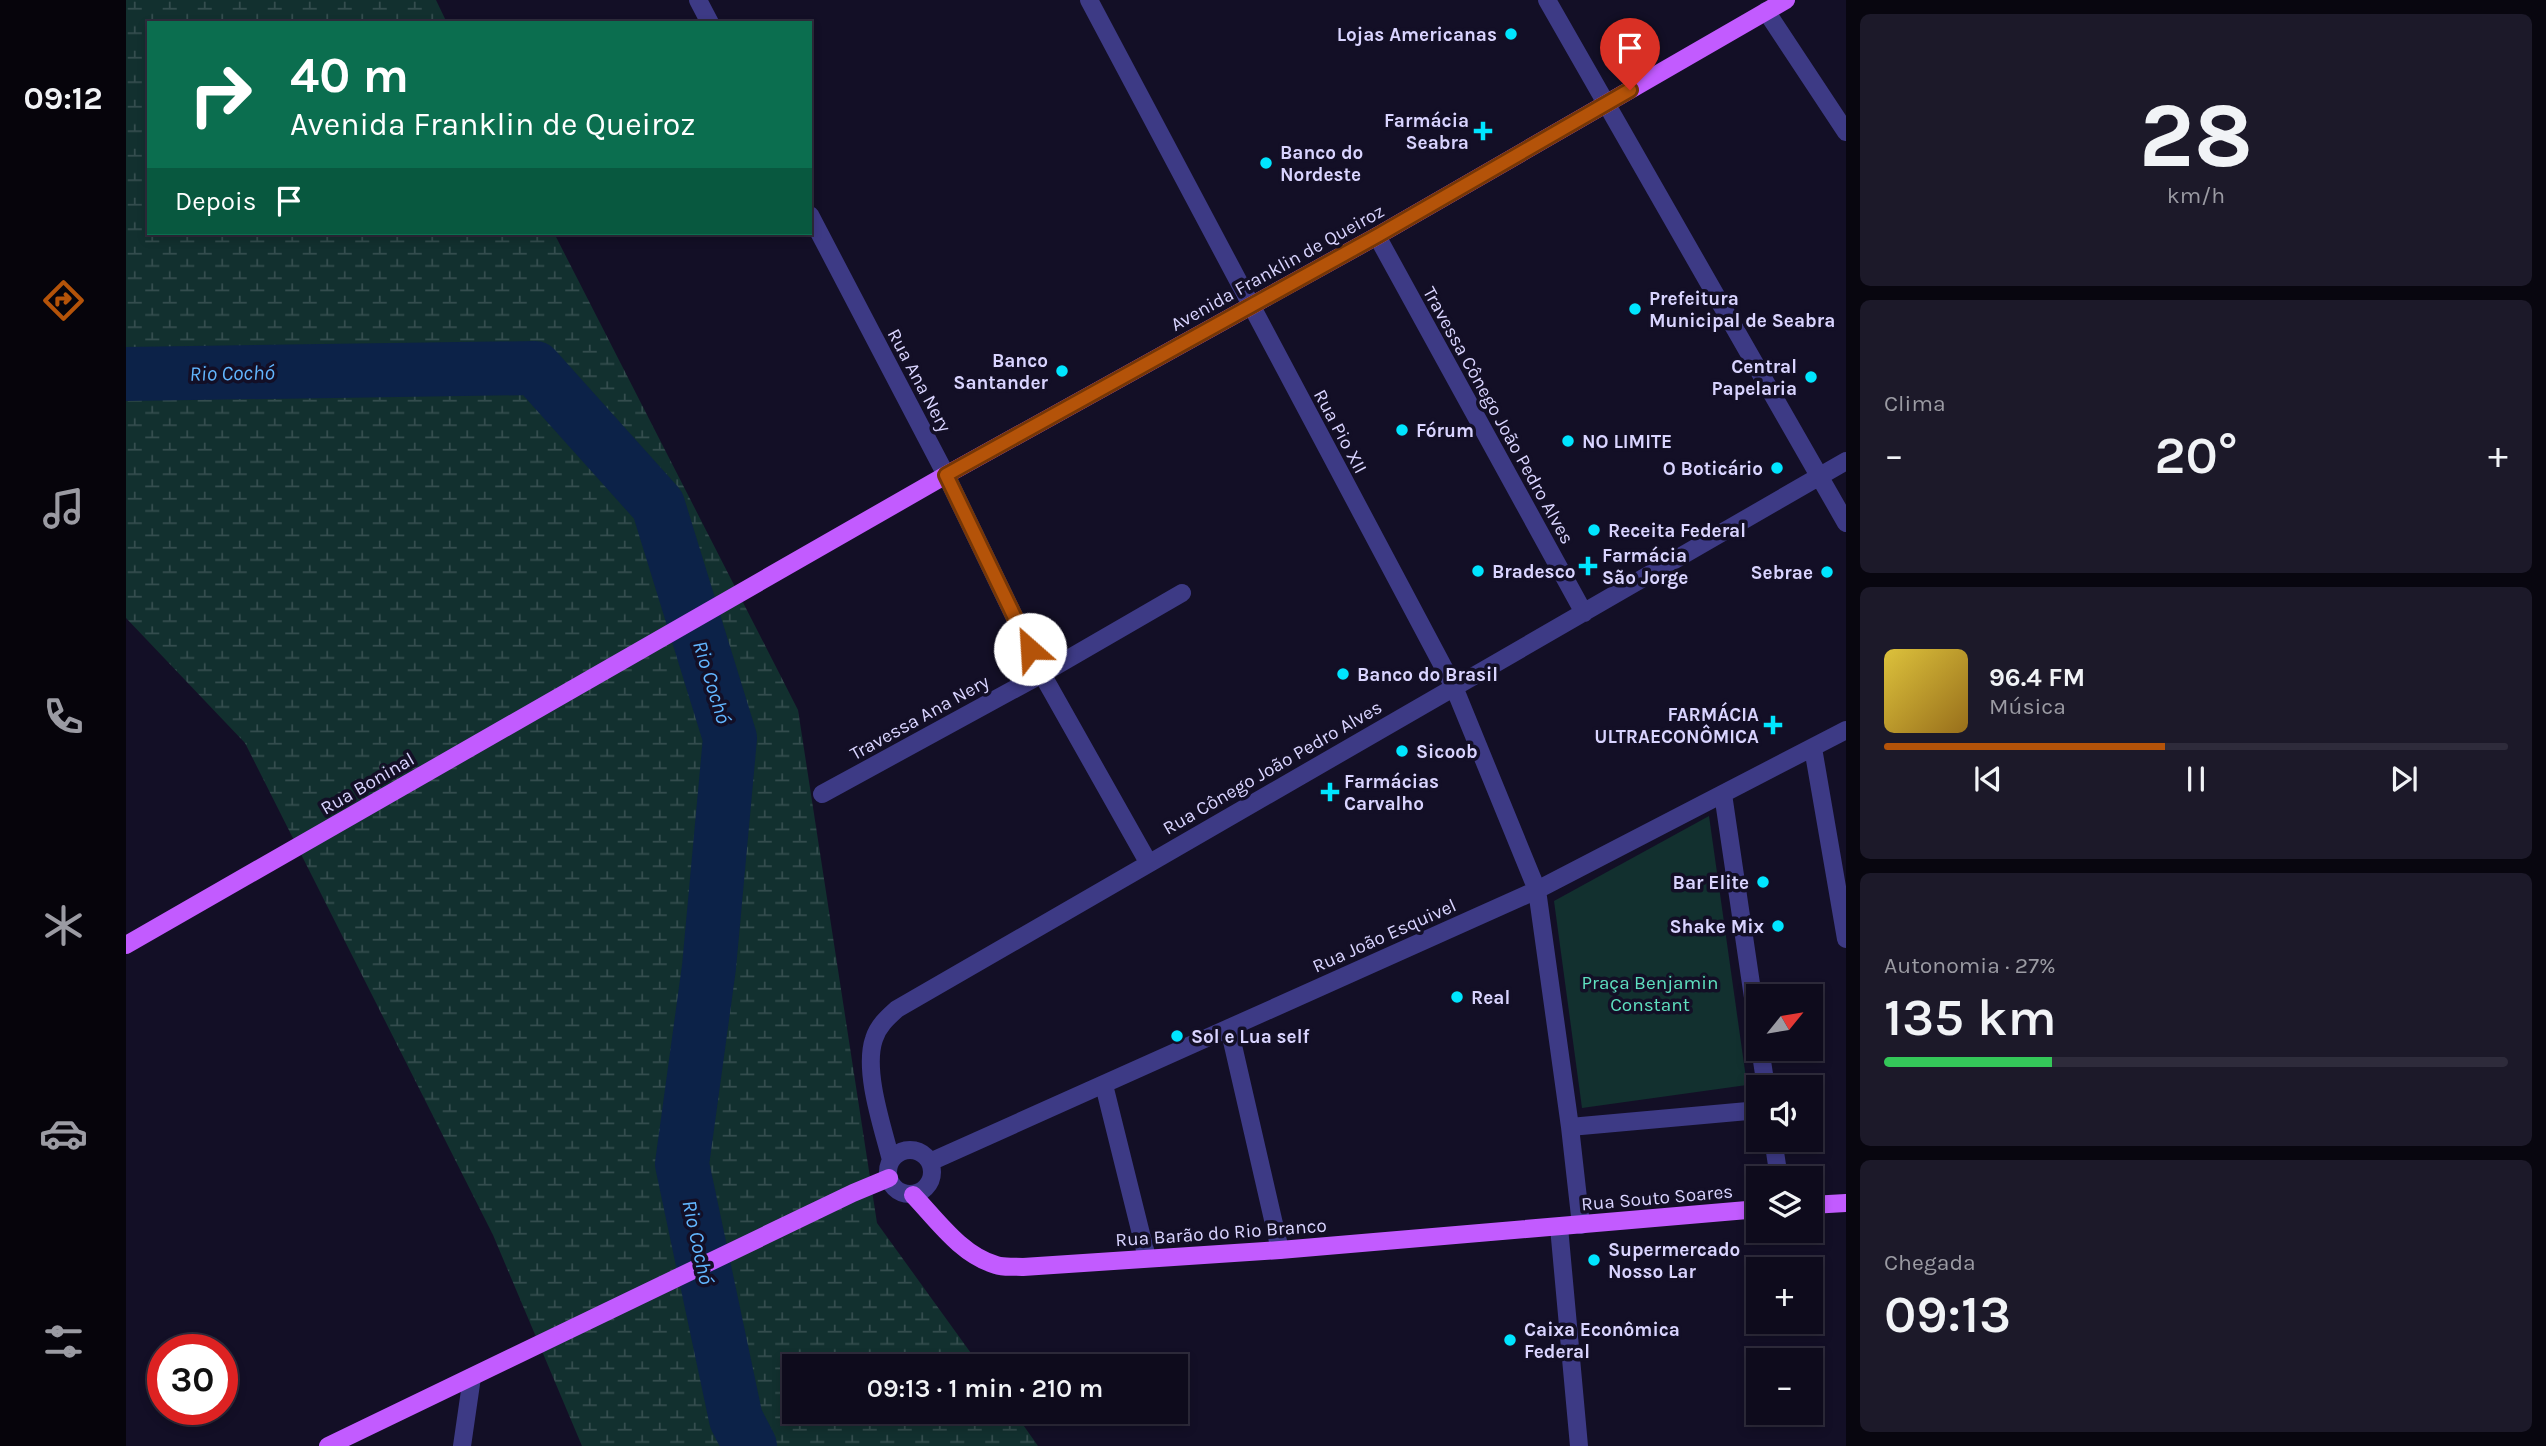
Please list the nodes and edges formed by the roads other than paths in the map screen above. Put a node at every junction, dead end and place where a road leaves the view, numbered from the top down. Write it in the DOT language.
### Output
graph roads {
  1 [pos="698,0"];
  2 [pos="1089,0"];
  3 [pos="1547,0"];
  4 [pos="1786,0"];
  5 [pos="1766,11"];
  6 [pos="709,21"];
  7 [pos="1607,103"];
  8 [pos="1846,132"];
  9 [pos="812,219"];
  10 [pos="1377,236"];
  11 [pos="1250,307"];
  12 [pos="1846,461"];
  13 [pos="946,475"];
  14 [pos="1820,476"];
  15 [pos="1846,523"];
  16 [pos="786,568"];
  17 [pos="1182,593"];
  18 [pos="1584,613"];
  19 [pos="1042,674"];
  20 [pos="1454,687"];
  21 [pos="1846,730"];
  22 [pos="1813,748"];
  23 [pos="822,794"];
  24 [pos="1723,794"];
  25 [pos="1148,862"];
  26 [pos="1537,890"];
  27 [pos="1846,939"];
  28 [pos="126,945"];
  29 [pos="1751,984"];
  30 [pos="1229,1028"];
  31 [pos="1104,1084"];
  32 [pos="1746,1111"];
  33 [pos="1570,1127"];
  34 [pos="891,1160"];
  35 [pos="930,1162"];
  36 [pos="889,1178"];
  37 [pos="913,1195"];
  38 [pos="1846,1203"];
  39 [pos="1823,1204"];
  40 [pos="1746,1210"];
  41 [pos="1581,1225"];
  42 [pos="1559,1227"];
  43 [pos="1280,1250"];
  44 [pos="1147,1258"];
  45 [pos="472,1377"];
  46 [pos="328,1446"];
  47 [pos="462,1446"];
  48 [pos="1579,1446"];
  1 -- 6 [label="street"];
  2 -- 11 [label="street, Rua Pio XII"];
  3 -- 7 [label="street"];
  4 -- 5 [label="main road, Avenida Franklin de Queiroz"];
  5 -- 7 [label="main road, Avenida Franklin de Queiroz"];
  5 -- 8 [label="street"];
  7 -- 10 [label="main road, Avenida Franklin de Queiroz"];
  7 -- 14 [label="street"];
  9 -- 13 [label="street, Rua Ana Nery"];
  10 -- 11 [label="main road, Avenida Franklin de Queiroz"];
  10 -- 18 [label="street, Travessa Cônego João Pedro Alves"];
  11 -- 13 [label="main road, Avenida Franklin de Queiroz"];
  11 -- 20 [label="street, Rua Pio XII"];
  12 -- 14 [label="street, Rua Cônego João Pedro Alves"];
  13 -- 16 [label="main road, Avenida Franklin de Queiroz"];
  13 -- 19 [label="street, Rua Ana Nery"];
  14 -- 15 [label="street"];
  14 -- 18 [label="street, Rua Cônego João Pedro Alves"];
  16 -- 28 [label="main road, Rua Boninal"];
  17 -- 19 [label="street, Travessa Ana Nery"];
  18 -- 20 [label="street, Rua Cônego João Pedro Alves"];
  19 -- 23 [label="street, Travessa Ana Nery"];
  19 -- 25 [label="street, Rua Ana Nery"];
  20 -- 25 [label="street, Rua Cônego João Pedro Alves"];
  20 -- 26 [label="street, Rua Pio XII"];
  21 -- 22 [label="street, Rua João Esquivel"];
  22 -- 24 [label="street, Rua João Esquivel"];
  22 -- 27 [label="street"];
  24 -- 26 [label="street, Rua João Esquivel"];
  24 -- 29 [label="street"];
  25 -- 34 [label="street, Rua Cônego João Pedro Alves"];
  26 -- 30 [label="street, Rua João Esquivel"];
  26 -- 33 [label="street"];
  30 -- 31 [label="street, Rua João Esquivel"];
  30 -- 43 [label="street"];
  31 -- 35 [label="street, Rua João Esquivel"];
  31 -- 44 [label="street"];
  32 -- 33 [label="street"];
  33 -- 41 [label="street"];
  34 -- 35 [label="street"];
  34 -- 36 [label="street"];
  35 -- 37 [label="street"];
  36 -- 37 [label="street"];
  36 -- 45 [label="main road"];
  37 -- 44 [label="main road, Rua Barão do Rio Branco"];
  38 -- 39 [label="main road"];
  40 -- 41 [label="main road, Rua Souto Soares"];
  41 -- 42 [label="main road, Rua Souto Soares"];
  42 -- 43 [label="main road, Rua Barão do Rio Branco"];
  42 -- 48 [label="street"];
  43 -- 44 [label="main road, Rua Barão do Rio Branco"];
  45 -- 46 [label="main road"];
  45 -- 47 [label="street"];
}
